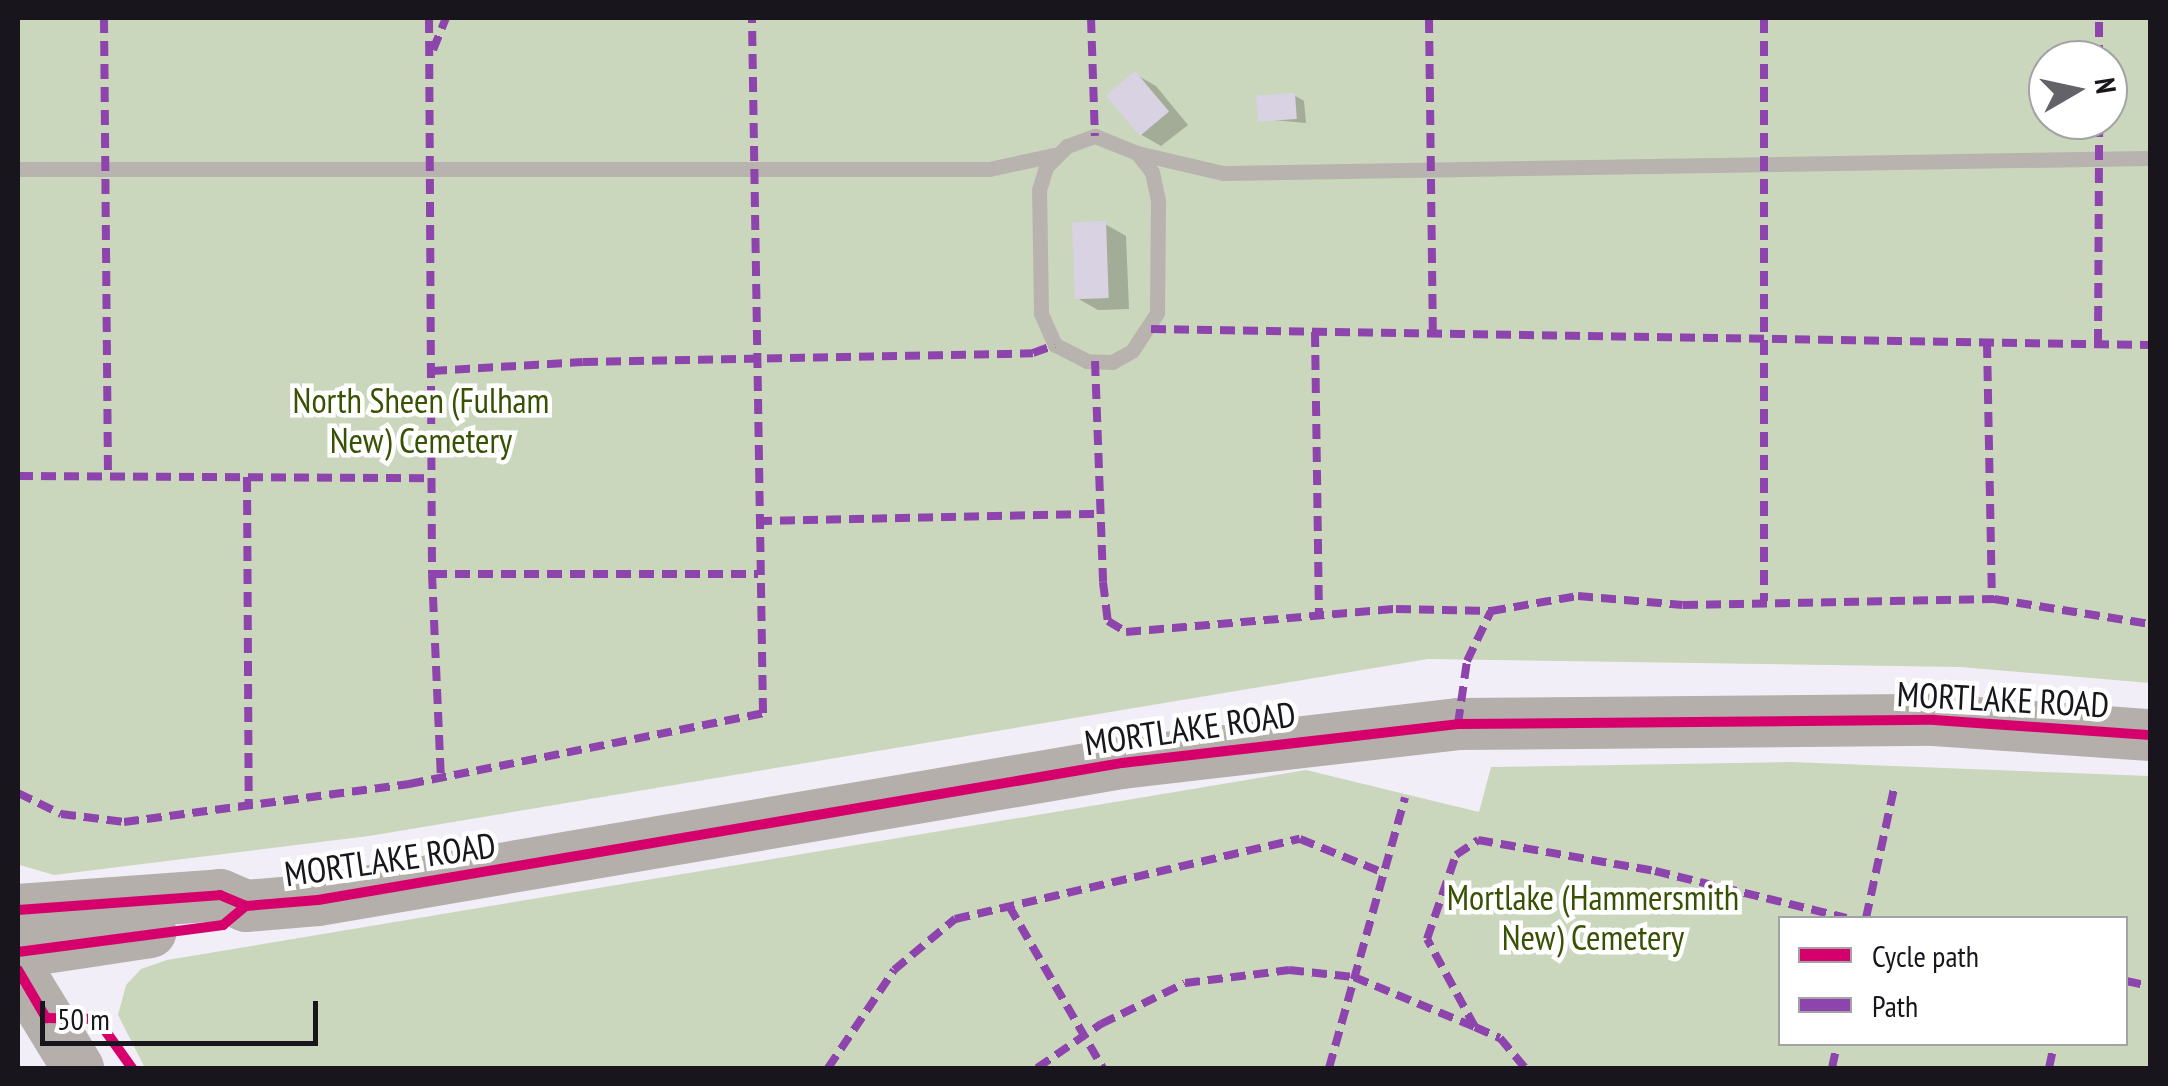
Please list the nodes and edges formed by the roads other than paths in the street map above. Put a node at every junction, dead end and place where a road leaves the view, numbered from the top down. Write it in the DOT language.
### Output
graph roads {
  1 [pos="1137,153"];
  2 [pos="1054,155"];
  3 [pos="2150,158"];
  4 [pos="18,170"];
  5 [pos="2150,735"];
  6 [pos="246,906"];
  7 [pos="18,910"];
  8 [pos="18,952"];
  9 [pos="18,970"];
  10 [pos="78,1068"];
  1 -- 2 [label="lane"];
  1 -- 2 [label="lane"];
  1 -- 3 [label="lane"];
  2 -- 4 [label="lane"];
  5 -- 6 [label="highway, MORTLAKE ROAD"];
  6 -- 7 [label="highway, MORTLAKE ROAD"];
  6 -- 8 [label="highway, MORTLAKE ROAD"];
  9 -- 10 [label="highway"];
}
